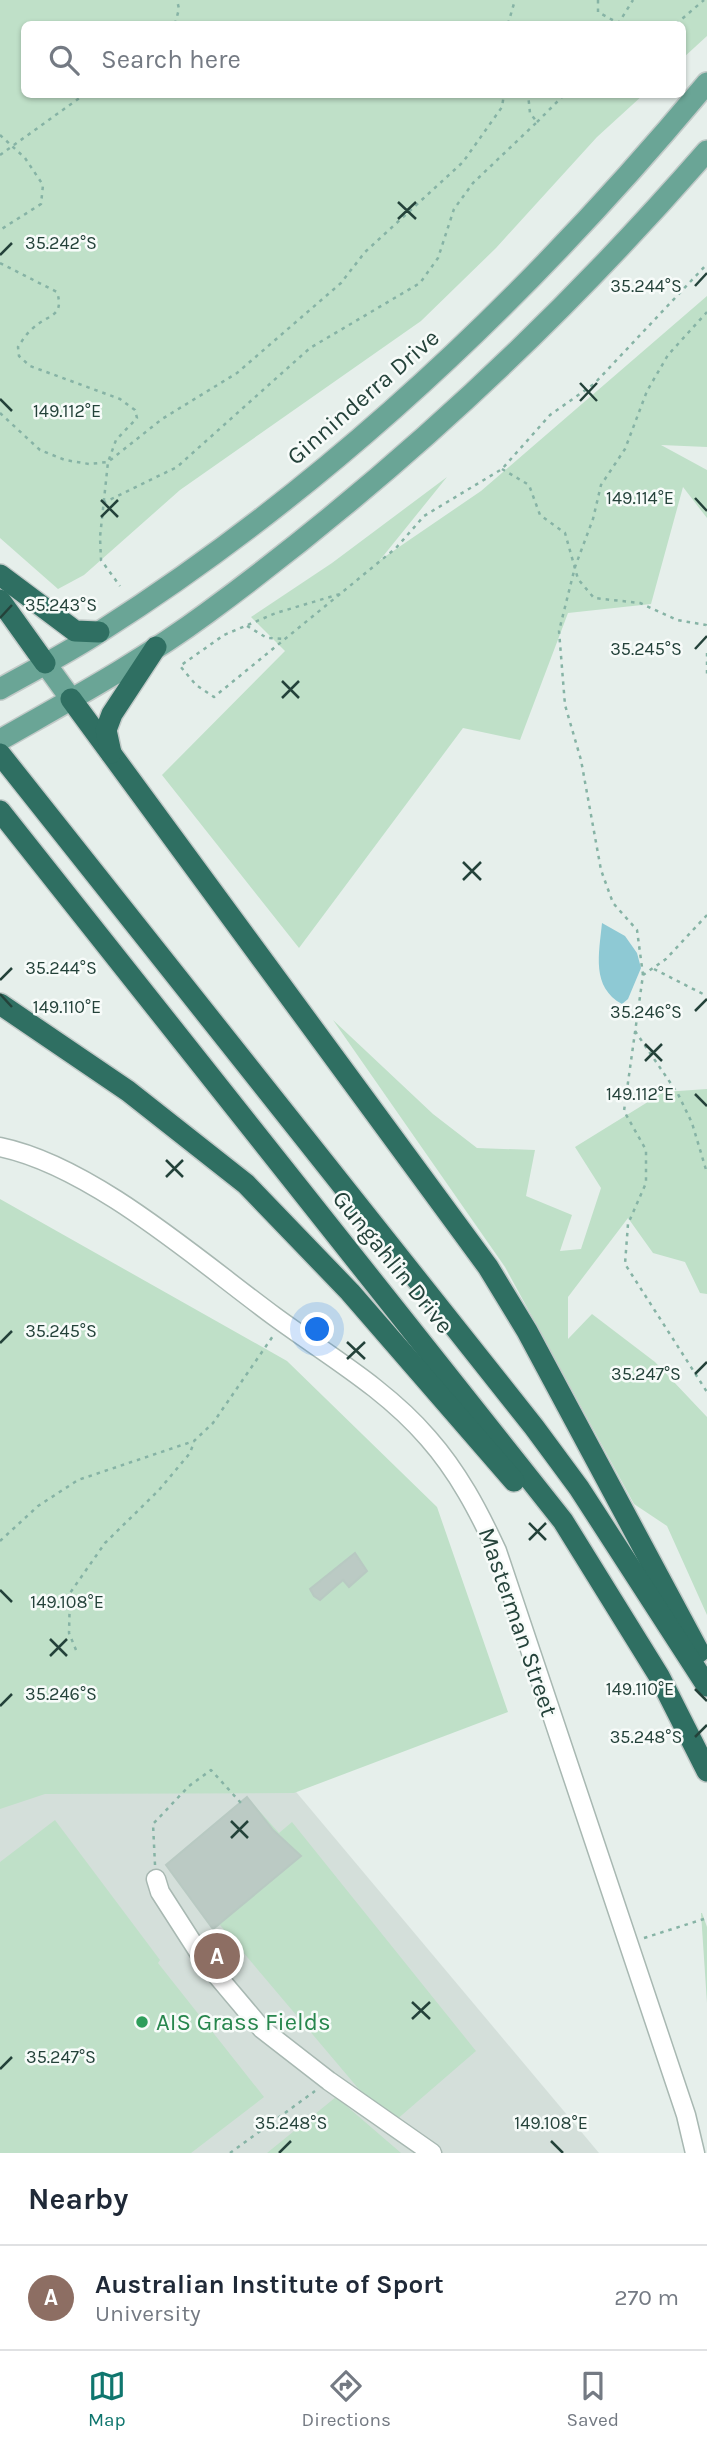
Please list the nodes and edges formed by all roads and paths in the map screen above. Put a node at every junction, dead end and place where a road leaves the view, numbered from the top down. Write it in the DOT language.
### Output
graph roads {
  1 [pos="177,0"];
  2 [pos="514,0"];
  3 [pos="598,0"];
  4 [pos="633,0"];
  5 [pos="704,0"];
  6 [pos="176,21"];
  7 [pos="509,21"];
  8 [pos="613,21"];
  9 [pos="620,21"];
  10 [pos="680,21"];
  11 [pos="707,83"];
  12 [pos="79,98"];
  13 [pos="503,98"];
  14 [pos="528,98"];
  15 [pos="561,98"];
  16 [pos="537,122"];
  17 [pos="0,135"];
  18 [pos="10,148"];
  19 [pos="707,151"];
  20 [pos="0,155"];
  21 [pos="0,230"];
  22 [pos="0,263"];
  23 [pos="707,264"];
  24 [pos="707,312"];
  25 [pos="0,413"];
  26 [pos="108,462"];
  27 [pos="502,469"];
  28 [pos="103,503"];
  29 [pos="575,567"];
  30 [pos="0,575"];
  31 [pos="120,586"];
  32 [pos="340,594"];
  33 [pos="0,600"];
  34 [pos="247,626"];
  35 [pos="707,630"];
  36 [pos="99,632"];
  37 [pos="286,639"];
  38 [pos="156,648"];
  39 [pos="707,653"];
  40 [pos="45,663"];
  41 [pos="707,678"];
  42 [pos="0,689"];
  43 [pos="71,699"];
  44 [pos="0,740"];
  45 [pos="111,754"];
  46 [pos="5,760"];
  47 [pos="0,811"];
  48 [pos="707,915"];
  49 [pos="653,968"];
  50 [pos="643,975"];
  51 [pos="707,996"];
  52 [pos="0,1004"];
  53 [pos="635,1030"];
  54 [pos="0,1147"];
  55 [pos="707,1173"];
  56 [pos="283,1322"];
  57 [pos="707,1392"];
  58 [pos="194,1441"];
  59 [pos="0,1541"];
  60 [pos="618,1611"];
  61 [pos="76,1650"];
  62 [pos="707,1673"];
  63 [pos="707,1686"];
  64 [pos="707,1771"];
  65 [pos="240,1803"];
  66 [pos="156,1879"];
  67 [pos="707,1918"];
  68 [pos="629,1944"];
  69 [pos="328,2081"];
  70 [pos="230,2153"];
  71 [pos="432,2153"];
  72 [pos="695,2153"];
  1 -- 6 [label="path"];
  2 -- 7 [label="path"];
  3 -- 8 [label="path"];
  4 -- 9 [label="path"];
  5 -- 10 [label="path"];
  11 -- 36 [label="main road, Ginninderra Drive"];
  12 -- 18 [label="path"];
  13 -- 26 [label="path"];
  14 -- 16 [label="path"];
  15 -- 16 [label="path"];
  16 -- 28 [label="path"];
  17 -- 18 [label="path"];
  18 -- 20 [label="path"];
  18 -- 21 [label="path"];
  19 -- 38 [label="main road"];
  22 -- 26 [label="path"];
  23 -- 27 [label="path"];
  24 -- 29 [label="path"];
  25 -- 26 [label="path"];
  26 -- 28 [label="path"];
  27 -- 29 [label="path"];
  27 -- 32 [label="path"];
  28 -- 31 [label="path"];
  29 -- 35 [label="path"];
  29 -- 50 [label="path"];
  30 -- 36 [label="highway"];
  32 -- 34 [label="path"];
  32 -- 37 [label="path"];
  33 -- 40 [label="highway"];
  34 -- 37 [label="path"];
  34 -- 37 [label="path"];
  36 -- 40 [label="main road, Ginninderra Drive"];
  38 -- 43 [label="main road"];
  38 -- 45 [label="highway"];
  39 -- 41 [label="path"];
  40 -- 42 [label="main road, Ginninderra Drive"];
  40 -- 43 [label="main road"];
  43 -- 44 [label="main road"];
  43 -- 45 [label="highway"];
  45 -- 62 [label="highway"];
  46 -- 63 [label="highway, Gungahlin Drive"];
  47 -- 60 [label="highway, Gungahlin Drive"];
  48 -- 49 [label="path"];
  49 -- 50 [label="path"];
  49 -- 51 [label="path"];
  50 -- 53 [label="path"];
  52 -- 60 [label="highway"];
  53 -- 55 [label="path"];
  53 -- 57 [label="path"];
  54 -- 56 [label="street, Masterman Street"];
  56 -- 58 [label="path"];
  56 -- 68 [label="street, Masterman Street"];
  58 -- 59 [label="path"];
  58 -- 61 [label="path"];
  60 -- 64 [label="highway, Gungahlin Drive"];
  65 -- 66 [label="path"];
  66 -- 69 [label="street"];
  67 -- 68 [label="path"];
  68 -- 72 [label="street, Masterman Street"];
  69 -- 70 [label="path"];
  69 -- 71 [label="street"];
}
